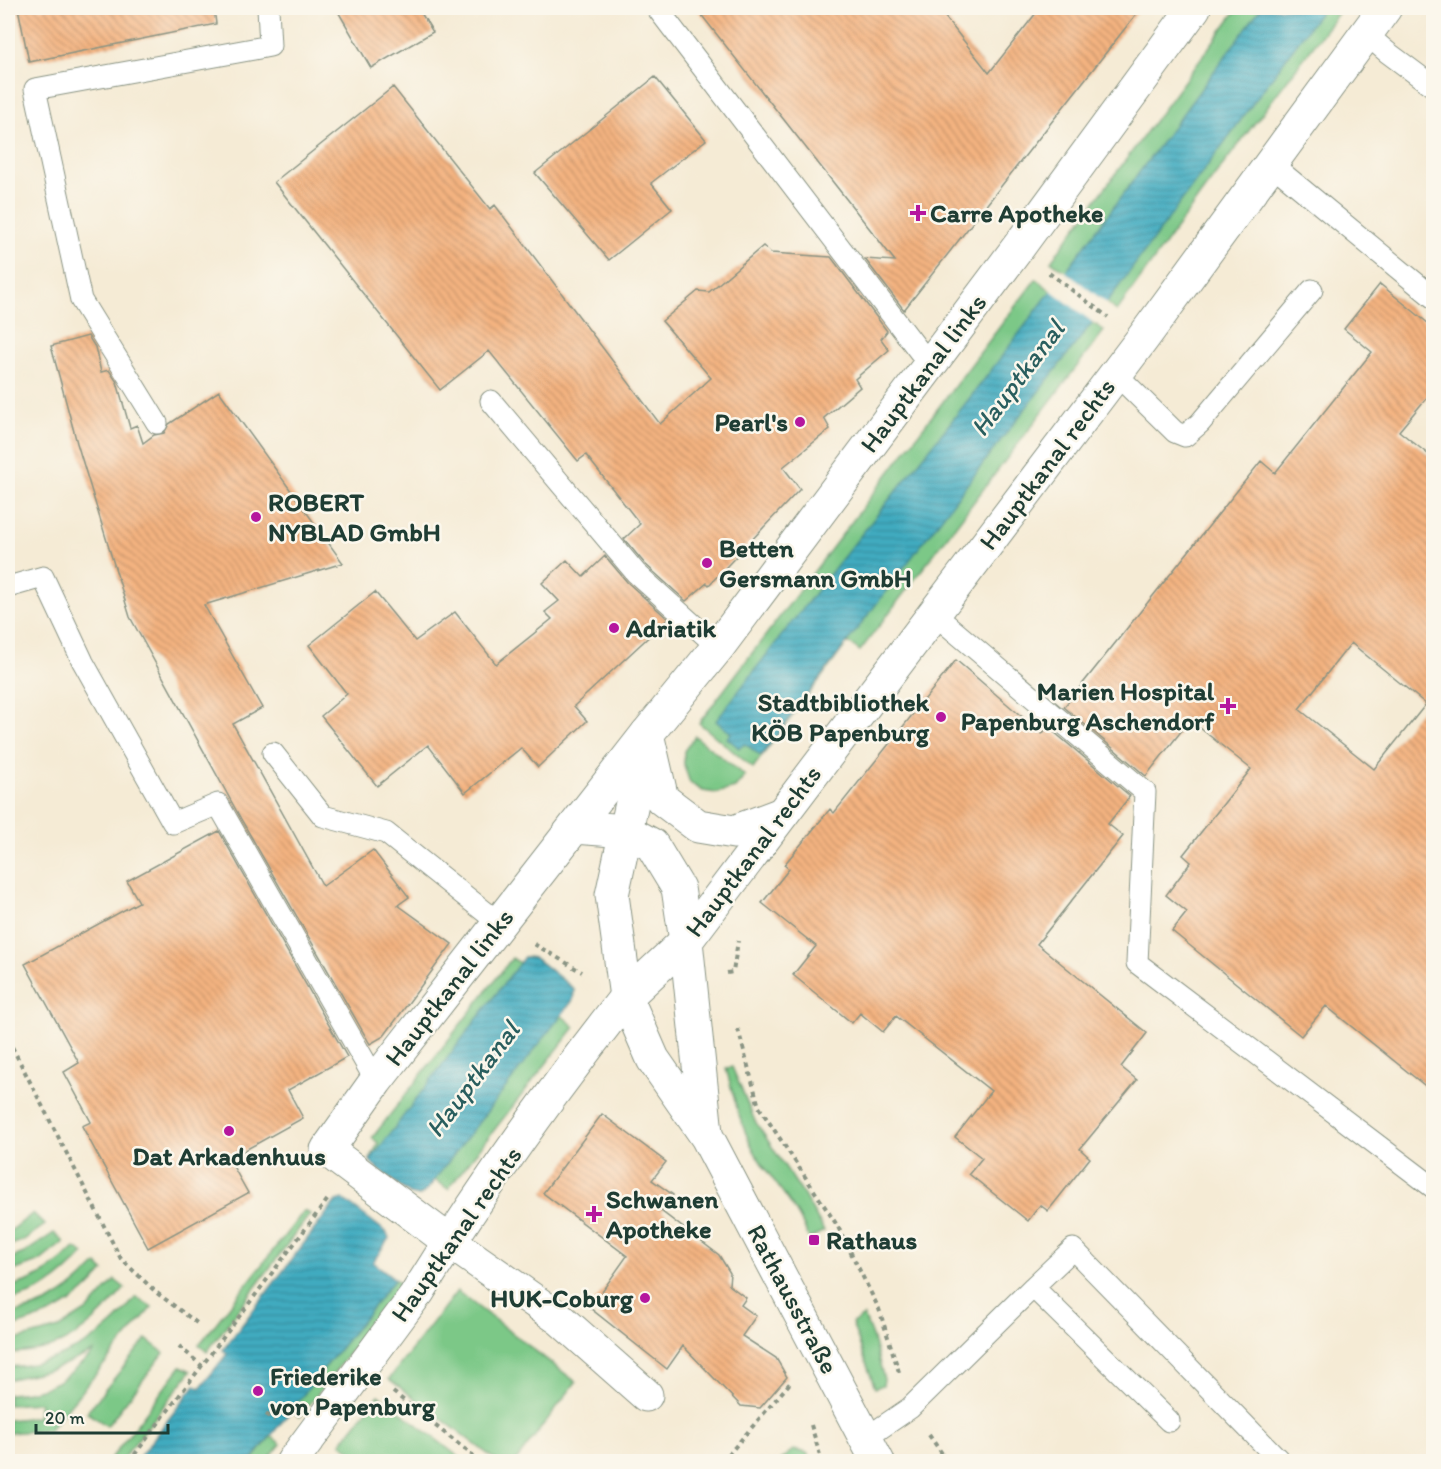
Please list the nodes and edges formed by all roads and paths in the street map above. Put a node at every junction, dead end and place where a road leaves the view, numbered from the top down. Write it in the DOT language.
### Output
graph roads {
  1 [pos="268,8"];
  2 [pos="657,8"];
  3 [pos="1194,8"];
  4 [pos="1385,8"];
  5 [pos="1366,34"];
  6 [pos="1434,87"];
  7 [pos="1270,163"];
  8 [pos="1051,274"];
  9 [pos="1312,290"];
  10 [pos="1434,298"];
  11 [pos="1104,315"];
  12 [pos="929,364"];
  13 [pos="1116,374"];
  14 [pos="490,401"];
  15 [pos="157,423"];
  16 [pos="8,587"];
  17 [pos="933,613"];
  18 [pos="718,647"];
  19 [pos="647,734"];
  20 [pos="273,753"];
  21 [pos="782,814"];
  22 [pos="575,827"];
  23 [pos="626,831"];
  24 [pos="499,923"];
  25 [pos="686,941"];
  26 [pos="626,997"];
  27 [pos="735,1019"];
  28 [pos="8,1039"];
  29 [pos="376,1081"];
  30 [pos="706,1137"];
  31 [pos="1434,1188"];
  32 [pos="311,1223"];
  33 [pos="450,1242"];
  34 [pos="1033,1287"];
  35 [pos="418,1292"];
  36 [pos="197,1323"];
  37 [pos="179,1346"];
  38 [pos="819,1349"];
  39 [pos="202,1366"];
  40 [pos="362,1368"];
  41 [pos="646,1395"];
  42 [pos="910,1408"];
  43 [pos="1169,1421"];
  44 [pos="872,1450"];
  45 [pos="129,1461"];
  46 [pos="292,1461"];
  47 [pos="480,1461"];
  48 [pos="722,1461"];
  49 [pos="948,1461"];
  50 [pos="1281,1461"];
  1 -- 15 [label="lane"];
  2 -- 12 [label="lane"];
  3 -- 12 [label="street, Hauptkanal links"];
  4 -- 5 [label="street, Hauptkanal rechts"];
  5 -- 6 [label="lane"];
  5 -- 7 [label="street, Hauptkanal rechts"];
  7 -- 10 [label="lane"];
  7 -- 13 [label="street, Hauptkanal rechts"];
  8 -- 11 [label="path"];
  9 -- 13 [label="lane"];
  12 -- 18 [label="street, Hauptkanal links"];
  13 -- 17 [label="street, Hauptkanal rechts"];
  14 -- 18 [label="lane"];
  16 -- 29 [label="lane"];
  17 -- 21 [label="street, Hauptkanal rechts"];
  17 -- 31 [label="lane"];
  18 -- 19 [label="street, Hauptkanal links"];
  19 -- 21 [label="street"];
  19 -- 22 [label="street, Hauptkanal links"];
  19 -- 23 [label="street, Hauptkanal links"];
  20 -- 24 [label="lane"];
  21 -- 25 [label="street, Hauptkanal rechts"];
  22 -- 23 [label="street"];
  22 -- 24 [label="street, Hauptkanal links"];
  23 -- 25 [label="street"];
  23 -- 26 [label="street, Hauptkanal links"];
  24 -- 26 [label="path"];
  24 -- 29 [label="street, Hauptkanal links"];
  25 -- 26 [label="street, Hauptkanal rechts"];
  25 -- 30 [label="street, Rathausstraße"];
  26 -- 30 [label="street, Rathausstraße"];
  26 -- 33 [label="street, Hauptkanal rechts"];
  27 -- 42 [label="path"];
  28 -- 36 [label="path"];
  29 -- 33 [label="street, Hauptkanal links"];
  30 -- 38 [label="street, Rathausstraße"];
  32 -- 39 [label="path"];
  33 -- 35 [label="street, Hauptkanal rechts"];
  33 -- 41 [label="street"];
  34 -- 42 [label="lane"];
  34 -- 43 [label="lane"];
  34 -- 50 [label="lane"];
  35 -- 40 [label="street, Hauptkanal rechts"];
  37 -- 39 [label="path"];
  38 -- 44 [label="street, Rathausstraße"];
  38 -- 48 [label="path"];
  39 -- 45 [label="path"];
  40 -- 46 [label="street, Hauptkanal rechts"];
  40 -- 47 [label="path"];
  42 -- 44 [label="lane"];
  42 -- 49 [label="path"];
}
